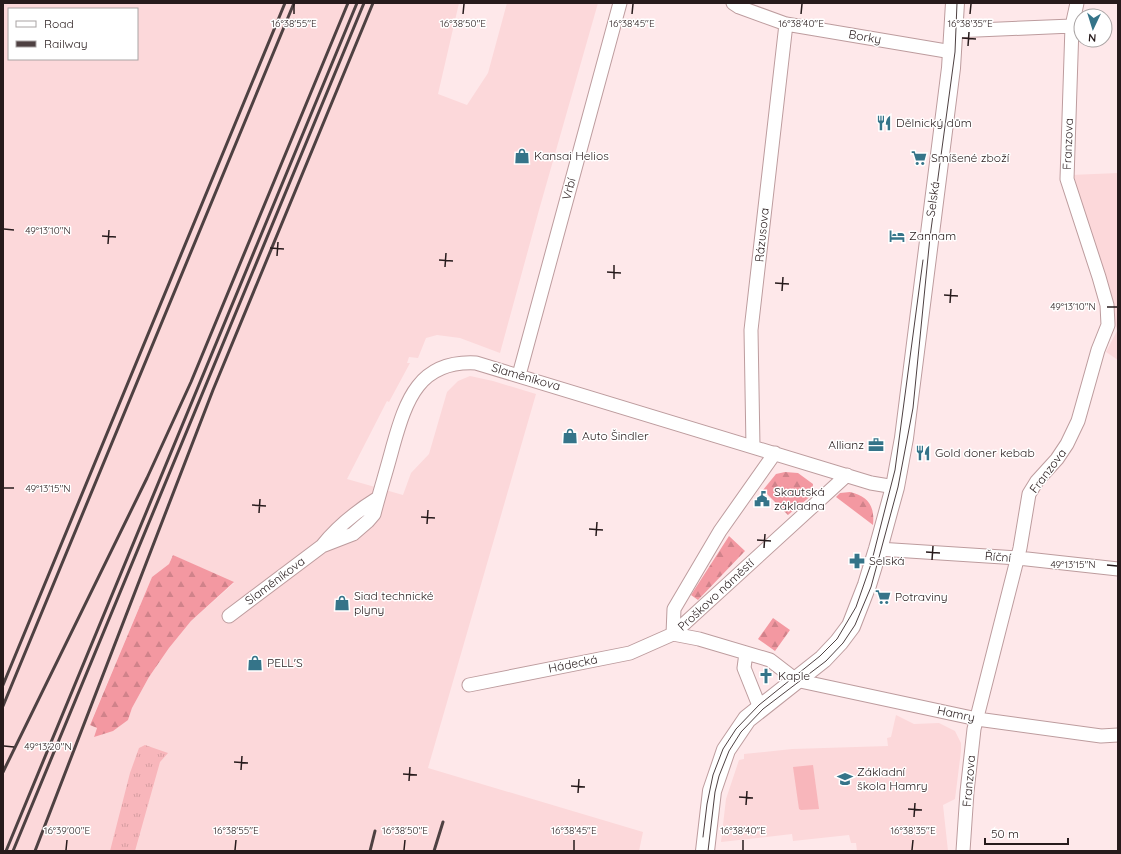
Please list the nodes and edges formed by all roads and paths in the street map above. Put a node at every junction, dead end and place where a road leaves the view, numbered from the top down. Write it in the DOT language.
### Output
graph roads {
  1 [pos="620,3"];
  2 [pos="955,3"];
  3 [pos="1077,3"];
  4 [pos="737,4"];
  5 [pos="786,24"];
  6 [pos="1072,26"];
  7 [pos="961,31"];
  8 [pos="952,52"];
  9 [pos="519,375"];
  10 [pos="753,446"];
  11 [pos="775,453"];
  12 [pos="846,475"];
  13 [pos="895,487"];
  14 [pos="878,549"];
  15 [pos="1018,558"];
  16 [pos="1118,569"];
  17 [pos="229,616"];
  18 [pos="673,634"];
  19 [pos="746,653"];
  20 [pos="796,680"];
  21 [pos="469,685"];
  22 [pos="760,708"];
  23 [pos="977,719"];
  24 [pos="1118,735"];
  25 [pos="705,851"];
  26 [pos="963,851"];
  1 -- 9 [label="street, Vrbí"];
  2 -- 7 [label="main road, Selská"];
  3 -- 6 [label="street, Franzova"];
  4 -- 5 [label="street, Borky"];
  5 -- 8 [label="street, Borky"];
  5 -- 10 [label="street, Rázusova"];
  6 -- 7 [label="street"];
  6 -- 15 [label="street, Franzova"];
  7 -- 8 [label="main road, Selská"];
  8 -- 13 [label="main road, Selská"];
  9 -- 10 [label="street, Slaměníkova"];
  9 -- 17 [label="street, Slaměníkova"];
  10 -- 11 [label="street"];
  11 -- 12 [label="street"];
  11 -- 18 [label="street, Proškovo náměstí"];
  12 -- 13 [label="street"];
  12 -- 18 [label="street, Proškovo náměstí"];
  13 -- 14 [label="main road, Selská"];
  14 -- 15 [label="street, Říční"];
  14 -- 20 [label="main road, Selská"];
  15 -- 16 [label="street, Říční"];
  15 -- 23 [label="street, Franzova"];
  18 -- 19 [label="street, Proškovo náměstí"];
  18 -- 21 [label="street, Hádecká"];
  19 -- 20 [label="street, Proškovo náměstí"];
  19 -- 22 [label="street"];
  20 -- 22 [label="main road, Selská"];
  20 -- 23 [label="street, Hamry"];
  22 -- 25 [label="main road, Selská"];
  23 -- 24 [label="street, Hamry"];
  23 -- 26 [label="street, Franzova"];
}
